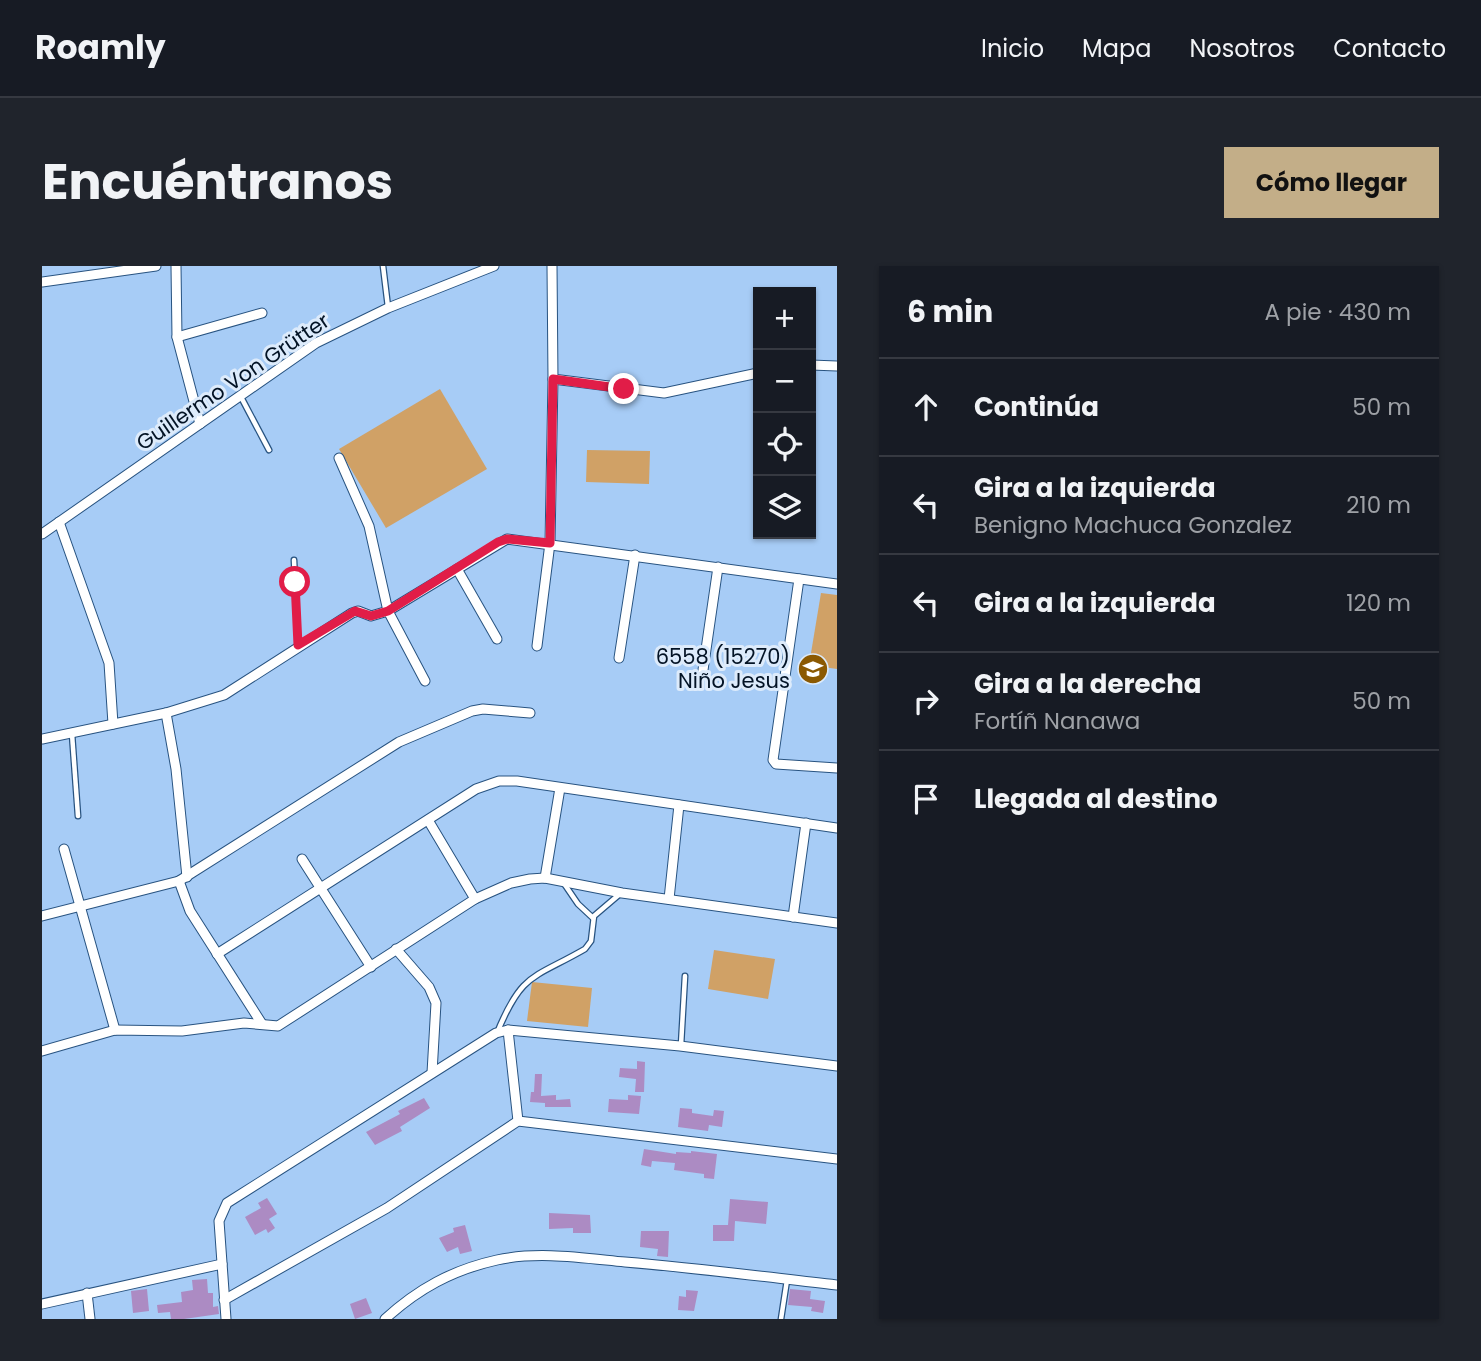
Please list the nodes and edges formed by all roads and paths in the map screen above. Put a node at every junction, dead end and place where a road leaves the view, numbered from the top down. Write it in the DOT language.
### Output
graph roads {
  1 [pos="156,266"];
  2 [pos="176,266"];
  3 [pos="383,266"];
  4 [pos="494,266"];
  5 [pos="552,266"];
  6 [pos="42,282"];
  7 [pos="388,308"];
  8 [pos="262,313"];
  9 [pos="177,337"];
  10 [pos="816,365"];
  11 [pos="837,366"];
  12 [pos="753,374"];
  13 [pos="553,379"];
  14 [pos="240,396"];
  15 [pos="200,424"];
  16 [pos="269,450"];
  17 [pos="339,458"];
  18 [pos="59,523"];
  19 [pos="42,534"];
  20 [pos="550,543"];
  21 [pos="635,555"];
  22 [pos="294,560"];
  23 [pos="718,567"];
  24 [pos="457,569"];
  25 [pos="800,579"];
  26 [pos="837,584"];
  27 [pos="388,611"];
  28 [pos="496,639"];
  29 [pos="298,645"];
  30 [pos="537,646"];
  31 [pos="619,658"];
  32 [pos="703,670"];
  33 [pos="425,681"];
  34 [pos="166,713"];
  35 [pos="530,713"];
  36 [pos="113,724"];
  37 [pos="72,733"];
  38 [pos="42,739"];
  39 [pos="837,768"];
  40 [pos="560,788"];
  41 [pos="679,805"];
  42 [pos="78,816"];
  43 [pos="428,820"];
  44 [pos="806,823"];
  45 [pos="837,828"];
  46 [pos="64,849"];
  47 [pos="302,859"];
  48 [pos="545,878"];
  49 [pos="183,879"];
  50 [pos="563,881"];
  51 [pos="320,889"];
  52 [pos="622,892"];
  53 [pos="475,899"];
  54 [pos="669,899"];
  55 [pos="79,907"];
  56 [pos="42,916"];
  57 [pos="793,917"];
  58 [pos="594,919"];
  59 [pos="837,923"];
  60 [pos="396,949"];
  61 [pos="217,954"];
  62 [pos="370,967"];
  63 [pos="685,976"];
  64 [pos="262,1024"];
  65 [pos="115,1030"];
  66 [pos="508,1030"];
  67 [pos="496,1034"];
  68 [pos="680,1046"];
  69 [pos="42,1051"];
  70 [pos="837,1066"];
  71 [pos="432,1073"];
  72 [pos="518,1121"];
  73 [pos="837,1159"];
  74 [pos="222,1264"];
  75 [pos="787,1280"];
  76 [pos="837,1285"];
  77 [pos="87,1293"];
  78 [pos="225,1300"];
  79 [pos="42,1304"];
  80 [pos="90,1319"];
  81 [pos="226,1319"];
  82 [pos="385,1319"];
  83 [pos="781,1319"];
  1 -- 6 [label="street"];
  2 -- 9 [label="street"];
  3 -- 7 [label="lane"];
  4 -- 7 [label="street, Guillermo Von Grütter"];
  5 -- 13 [label="street"];
  7 -- 14 [label="street, Guillermo Von Grütter"];
  8 -- 9 [label="street"];
  9 -- 15 [label="street"];
  10 -- 11 [label="street"];
  12 -- 13 [label="street"];
  13 -- 20 [label="street"];
  14 -- 15 [label="street, Guillermo Von Grütter"];
  14 -- 16 [label="lane"];
  15 -- 18 [label="street, Guillermo Von Grütter"];
  17 -- 27 [label="street"];
  18 -- 19 [label="street, Guillermo Von Grütter"];
  18 -- 36 [label="street"];
  20 -- 21 [label="street"];
  20 -- 24 [label="street"];
  20 -- 30 [label="street"];
  21 -- 23 [label="street"];
  21 -- 31 [label="street"];
  22 -- 29 [label="lane"];
  23 -- 25 [label="street"];
  23 -- 32 [label="street"];
  24 -- 27 [label="street"];
  24 -- 28 [label="street"];
  25 -- 26 [label="street"];
  25 -- 39 [label="street"];
  27 -- 29 [label="street"];
  27 -- 33 [label="street"];
  29 -- 34 [label="street"];
  34 -- 36 [label="street"];
  34 -- 49 [label="street"];
  35 -- 49 [label="street"];
  36 -- 37 [label="street"];
  37 -- 38 [label="street"];
  37 -- 42 [label="lane"];
  40 -- 41 [label="street"];
  40 -- 43 [label="street"];
  40 -- 48 [label="street"];
  41 -- 44 [label="street"];
  41 -- 54 [label="street"];
  43 -- 51 [label="street"];
  43 -- 53 [label="street"];
  44 -- 45 [label="street"];
  44 -- 57 [label="street"];
  46 -- 55 [label="street"];
  47 -- 51 [label="street"];
  48 -- 50 [label="street"];
  48 -- 53 [label="street"];
  49 -- 55 [label="street"];
  49 -- 61 [label="street"];
  50 -- 52 [label="street"];
  50 -- 58 [label="lane"];
  51 -- 61 [label="street"];
  51 -- 62 [label="street"];
  52 -- 54 [label="street"];
  52 -- 58 [label="lane"];
  53 -- 60 [label="street"];
  54 -- 57 [label="street"];
  55 -- 56 [label="street"];
  55 -- 65 [label="street"];
  57 -- 59 [label="street"];
  58 -- 67 [label="lane"];
  60 -- 62 [label="street"];
  60 -- 71 [label="street"];
  61 -- 64 [label="street"];
  62 -- 64 [label="street"];
  63 -- 68 [label="lane"];
  64 -- 65 [label="street"];
  65 -- 69 [label="street"];
  66 -- 67 [label="street"];
  66 -- 68 [label="street"];
  66 -- 72 [label="street"];
  67 -- 71 [label="street"];
  68 -- 70 [label="street"];
  71 -- 74 [label="street"];
  72 -- 73 [label="street"];
  72 -- 78 [label="street"];
  74 -- 77 [label="street"];
  74 -- 78 [label="street"];
  75 -- 76 [label="street"];
  75 -- 82 [label="street"];
  75 -- 83 [label="lane"];
  77 -- 79 [label="street"];
  77 -- 80 [label="street"];
  78 -- 81 [label="street"];
}
